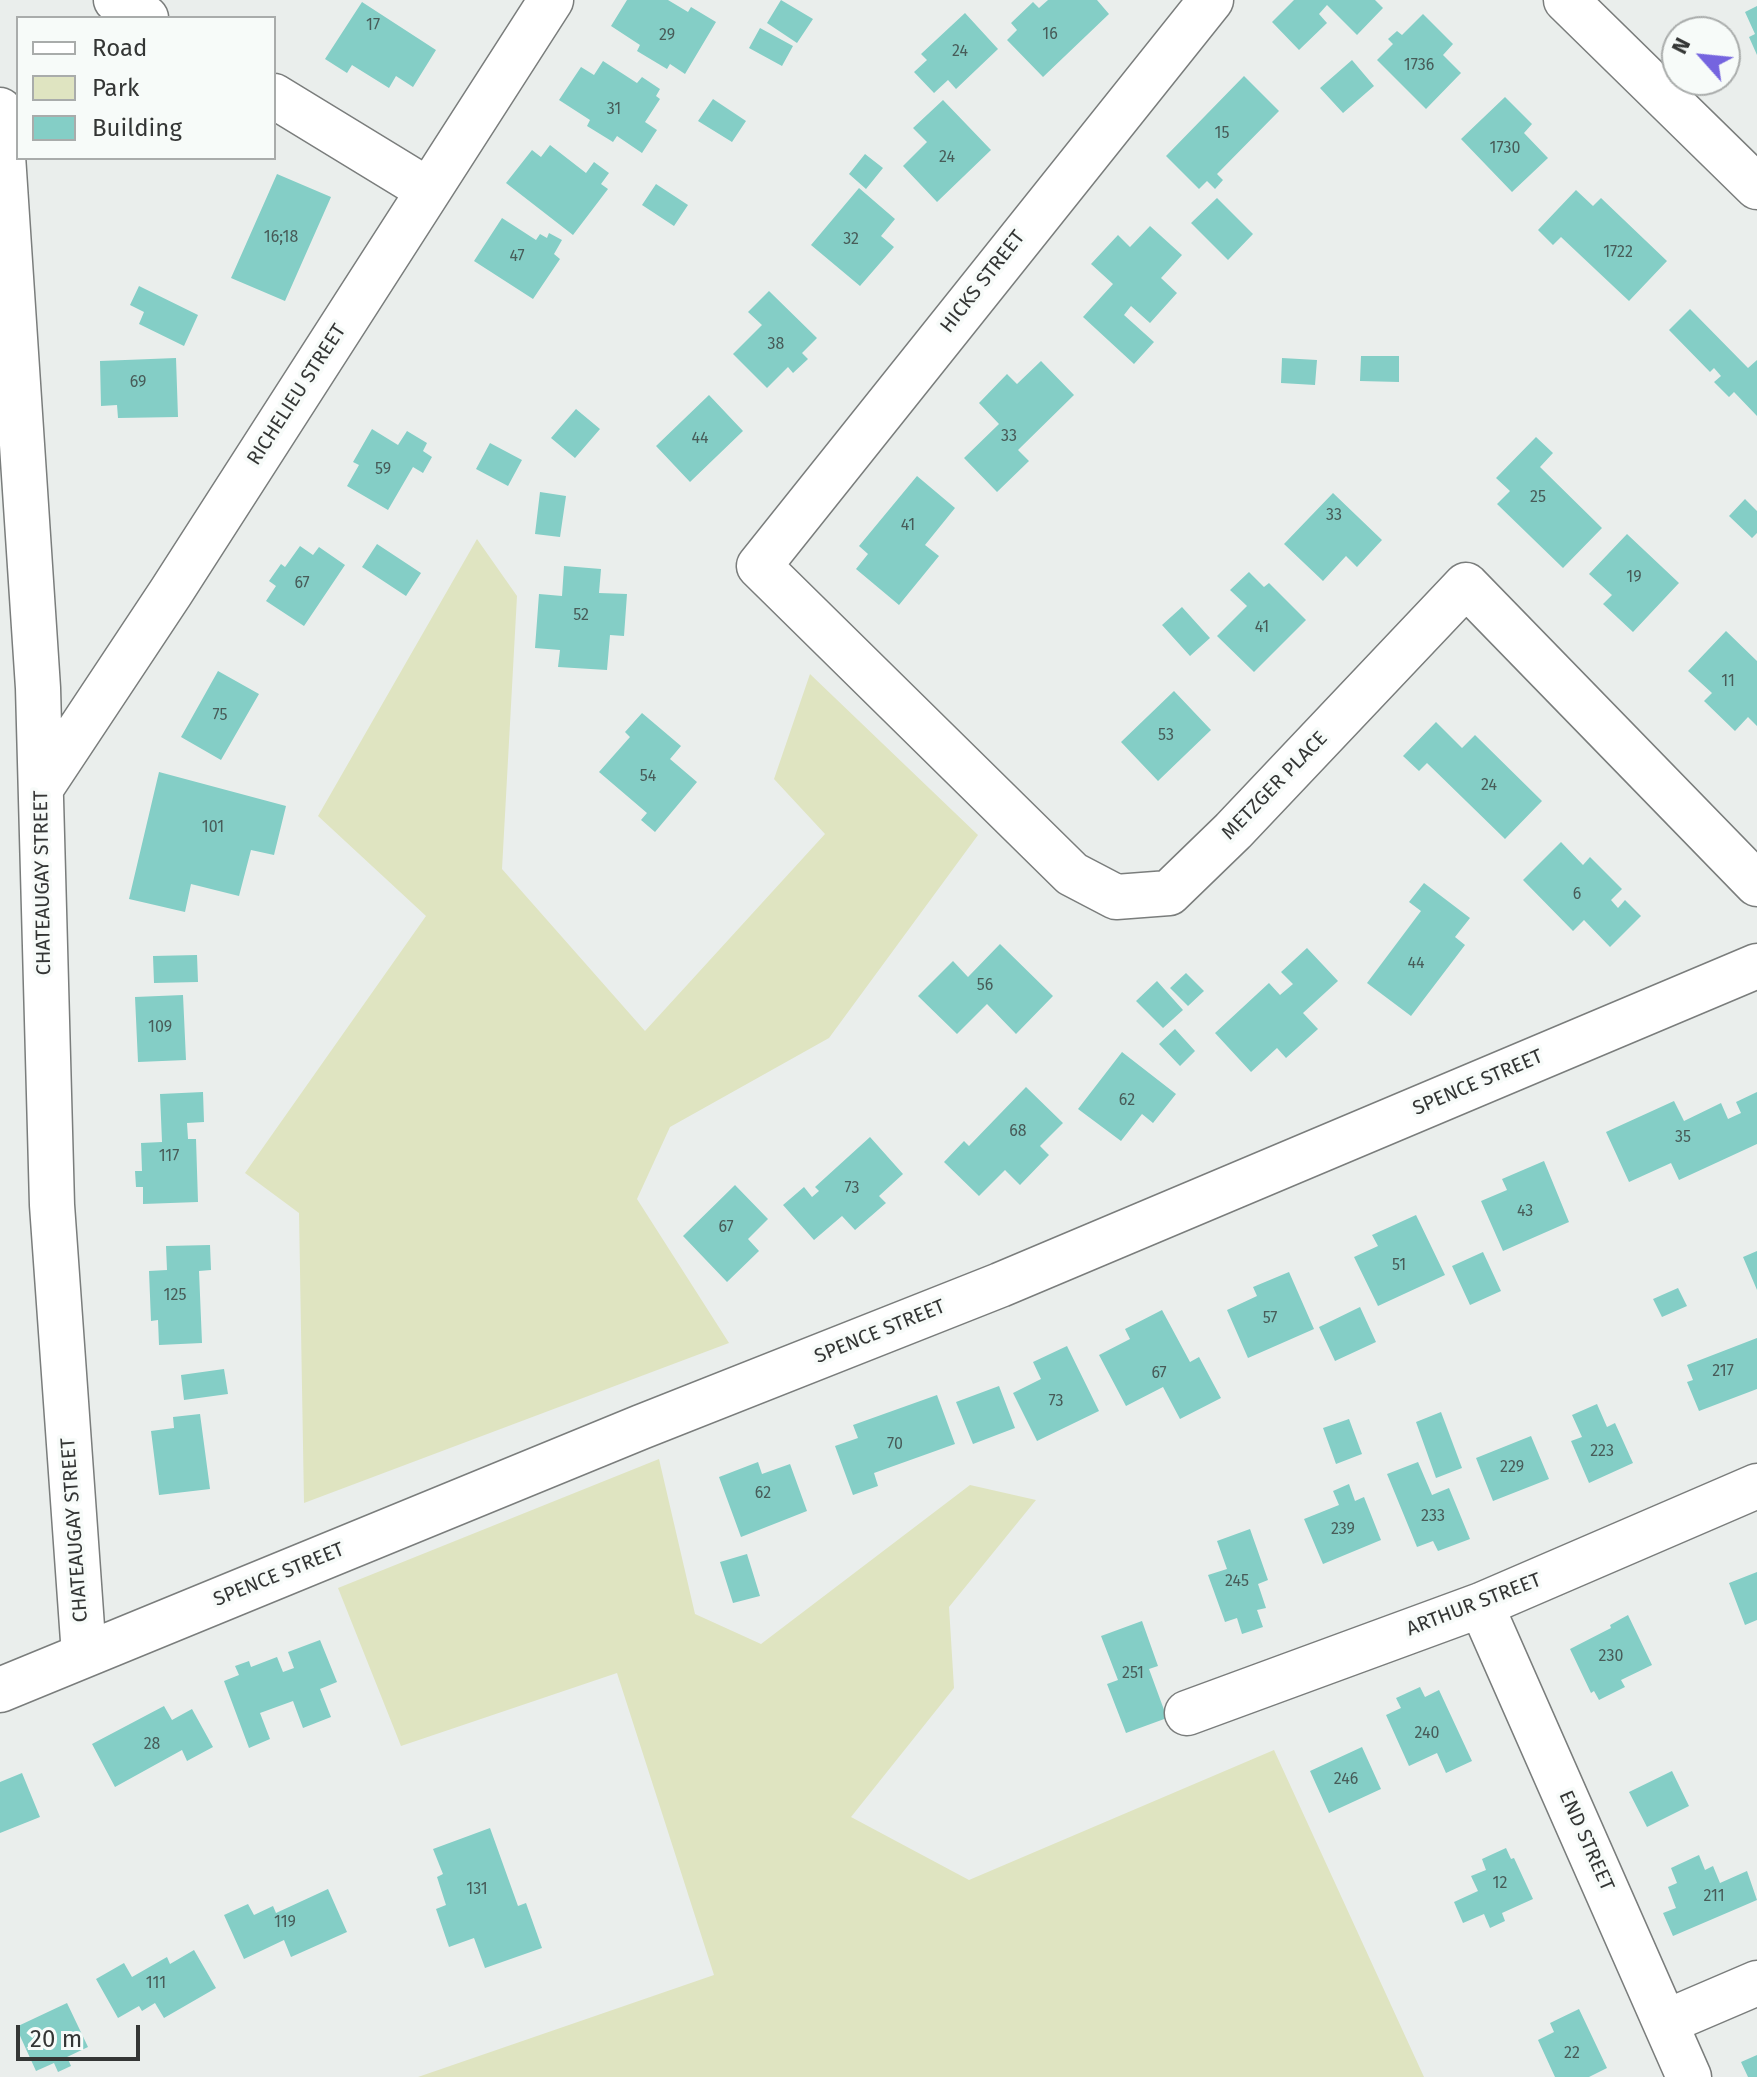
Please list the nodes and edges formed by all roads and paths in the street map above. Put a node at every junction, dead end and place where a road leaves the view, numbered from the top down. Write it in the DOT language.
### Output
graph roads {
  1 [pos="116,0"];
  2 [pos="551,0"];
  3 [pos="1211,0"];
  4 [pos="1566,0"];
  5 [pos="143,16"];
  6 [pos="276,97"];
  7 [pos="0,110"];
  8 [pos="1757,187"];
  9 [pos="428,190"];
  10 [pos="14,532"];
  11 [pos="759,566"];
  12 [pos="41,788"];
  13 [pos="1757,884"];
  14 [pos="1757,966"];
  15 [pos="1757,1486"];
  16 [pos="1481,1605"];
  17 [pos="84,1655"];
  18 [pos="0,1690"];
  19 [pos="1187,1713"];
  20 [pos="1757,1983"];
  21 [pos="1666,2022"];
  22 [pos="1689,2077"];
  1 -- 5 [label="street"];
  2 -- 9 [label="street, RICHELIEU STREET"];
  3 -- 11 [label="street, HICKS STREET"];
  4 -- 8 [label="street"];
  6 -- 9 [label="street"];
  7 -- 10 [label="street, CHATEAUGAY STREET"];
  9 -- 12 [label="street, RICHELIEU STREET"];
  10 -- 12 [label="street, CHATEAUGAY STREET"];
  11 -- 13 [label="street, METZGER PLACE"];
  12 -- 17 [label="street, CHATEAUGAY STREET"];
  14 -- 17 [label="street, SPENCE STREET"];
  15 -- 16 [label="street, ARTHUR STREET"];
  16 -- 19 [label="street, ARTHUR STREET"];
  16 -- 21 [label="street, END STREET"];
  17 -- 18 [label="street, SPENCE STREET"];
  20 -- 21 [label="street"];
  21 -- 22 [label="street, END STREET"];
}
